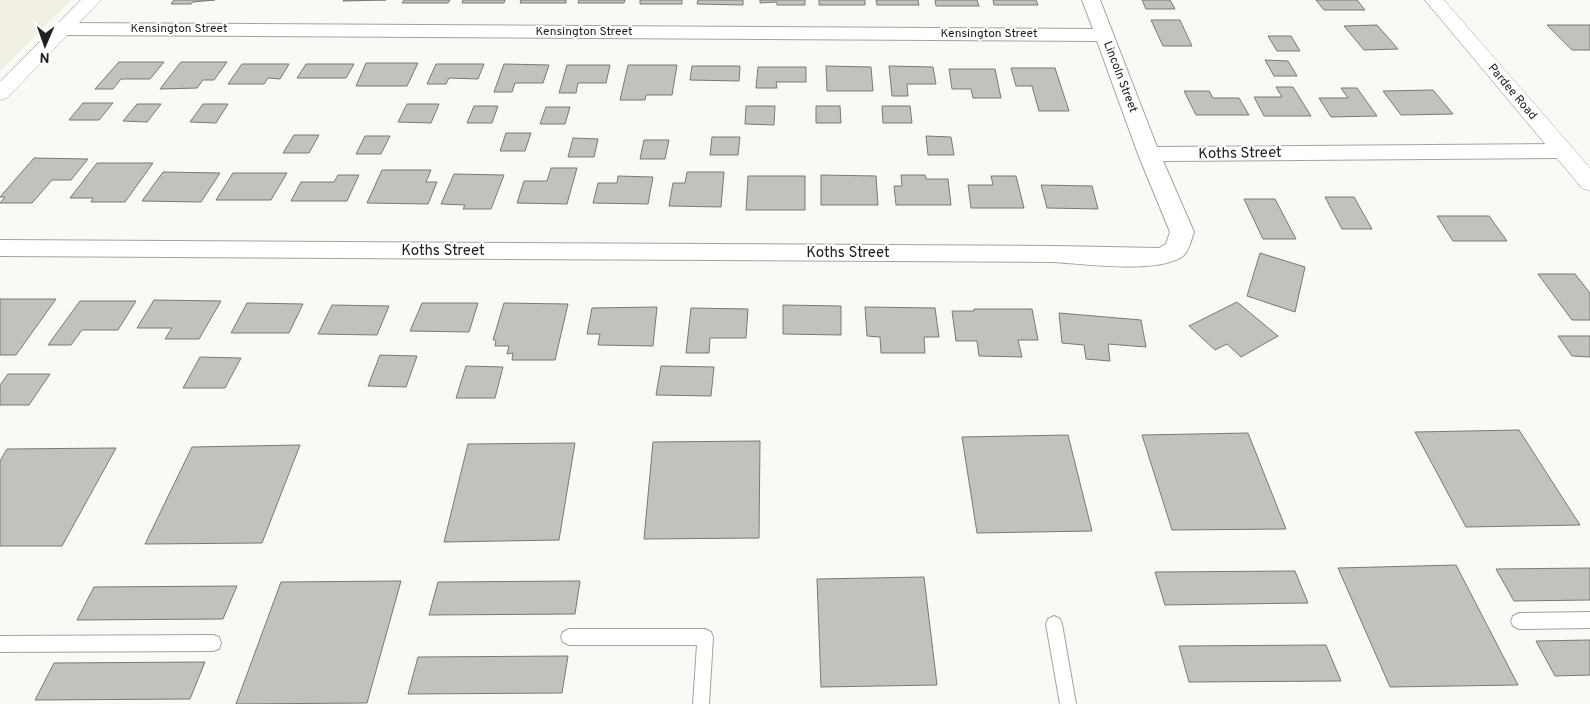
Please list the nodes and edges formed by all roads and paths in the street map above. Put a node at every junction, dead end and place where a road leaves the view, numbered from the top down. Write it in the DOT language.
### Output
graph roads {
  1 [pos="92,0"];
  2 [pos="1091,0"];
  3 [pos="1434,0"];
  4 [pos="65,28"];
  5 [pos="1104,35"];
  6 [pos="0,94"];
  7 [pos="1562,150"];
  8 [pos="1149,154"];
  9 [pos="1590,183"];
  10 [pos="0,248"];
  11 [pos="1590,620"];
  12 [pos="1519,621"];
  13 [pos="1054,624"];
  14 [pos="569,637"];
  15 [pos="213,643"];
  16 [pos="0,644"];
  17 [pos="701,704"];
  18 [pos="1068,704"];
  1 -- 4 [label="main road"];
  2 -- 5 [label="street, Lincoln Street"];
  3 -- 7 [label="main road, Pardee Road"];
  4 -- 5 [label="street, Kensington Street"];
  4 -- 6 [label="main road"];
  5 -- 8 [label="street, Lincoln Street"];
  7 -- 8 [label="street, Koths Street"];
  7 -- 9 [label="main road, Pardee Road"];
  8 -- 10 [label="street, Koths Street"];
  11 -- 12 [label="lane"];
  13 -- 18 [label="lane"];
  14 -- 17 [label="lane"];
  15 -- 16 [label="lane"];
}
